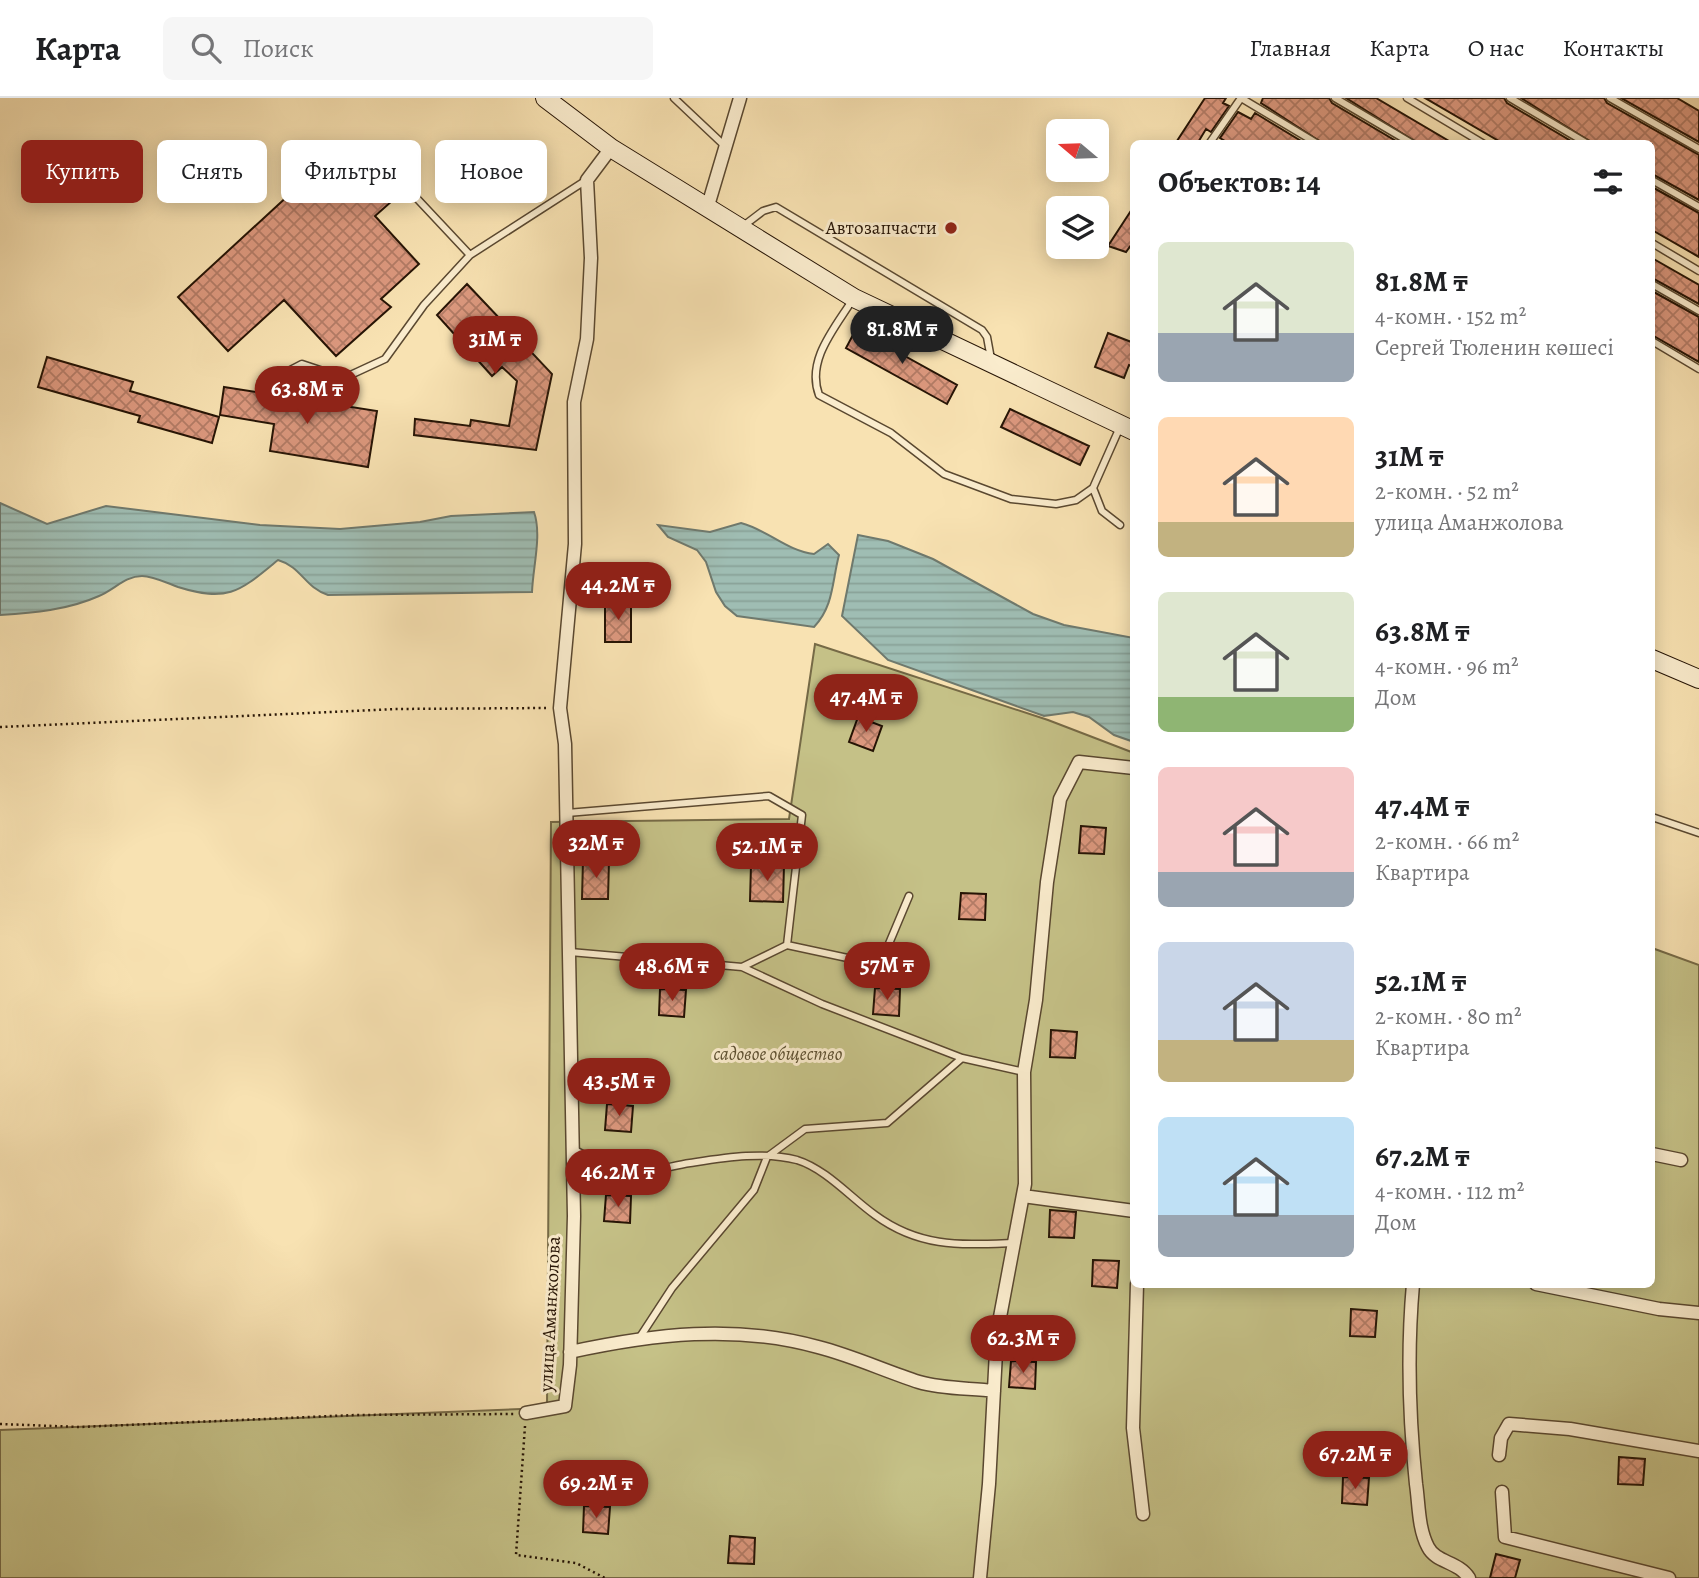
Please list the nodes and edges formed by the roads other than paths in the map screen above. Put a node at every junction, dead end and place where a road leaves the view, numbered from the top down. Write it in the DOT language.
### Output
graph roads {
  1 [pos="545,98"];
  2 [pos="674,98"];
  3 [pos="740,98"];
  4 [pos="1241,98"];
  5 [pos="1335,98"];
  6 [pos="1406,98"];
  7 [pos="1510,98"];
  8 [pos="1610,98"];
  9 [pos="1212,140"];
  10 [pos="1311,140"];
  11 [pos="1406,140"];
  12 [pos="1477,140"];
  13 [pos="1581,140"];
  14 [pos="726,147"];
  15 [pos="611,148"];
  16 [pos="1699,149"];
  17 [pos="587,180"];
  18 [pos="1655,182"];
  19 [pos="421,203"];
  20 [pos="1699,207"];
  21 [pos="707,209"];
  22 [pos="741,229"];
  23 [pos="1655,245"];
  24 [pos="470,255"];
  25 [pos="1699,271"];
  26 [pos="1655,286"];
  27 [pos="853,298"];
  28 [pos="1699,311"];
  29 [pos="1655,343"];
  30 [pos="992,366"];
  31 [pos="1699,369"];
  32 [pos="277,377"];
  33 [pos="1127,428"];
  34 [pos="1093,488"];
  35 [pos="1120,525"];
  36 [pos="1655,660"];
  37 [pos="1699,679"];
  38 [pos="1130,768"];
  39 [pos="567,813"];
  40 [pos="1655,818"];
  41 [pos="1699,833"];
  42 [pos="909,895"];
  43 [pos="787,945"];
  44 [pos="570,952"];
  45 [pos="742,967"];
  46 [pos="962,1058"];
  47 [pos="1024,1072"];
  48 [pos="573,1149"];
  49 [pos="1655,1155"];
  50 [pos="767,1157"];
  51 [pos="1681,1160"];
  52 [pos="1023,1196"];
  53 [pos="1130,1209"];
  54 [pos="1014,1243"];
  55 [pos="1137,1288"];
  56 [pos="1413,1288"];
  57 [pos="1556,1288"];
  58 [pos="1699,1313"];
  59 [pos="640,1337"];
  60 [pos="570,1352"];
  61 [pos="994,1391"];
  62 [pos="526,1413"];
  63 [pos="1699,1451"];
  64 [pos="1499,1455"];
  65 [pos="1502,1492"];
  66 [pos="1143,1514"];
  67 [pos="980,1578"];
  68 [pos="1469,1578"];
  69 [pos="1669,1578"];
  1 -- 15 [label="main road"];
  2 -- 14 [label="lane"];
  3 -- 14 [label="street"];
  4 -- 9 [label="lane"];
  4 -- 10 [label="lane"];
  5 -- 11 [label="lane"];
  6 -- 12 [label="lane"];
  7 -- 13 [label="lane"];
  8 -- 16 [label="lane"];
  14 -- 21 [label="street"];
  15 -- 17 [label="street"];
  15 -- 21 [label="main road"];
  17 -- 24 [label="lane"];
  17 -- 39 [label="street, улица Аманжолова"];
  18 -- 20 [label="lane"];
  19 -- 24 [label="lane"];
  21 -- 22 [label="main road"];
  22 -- 27 [label="main road"];
  22 -- 30 [label="lane"];
  23 -- 25 [label="lane"];
  24 -- 32 [label="lane"];
  26 -- 28 [label="lane"];
  27 -- 30 [label="main road"];
  27 -- 34 [label="lane"];
  29 -- 31 [label="lane"];
  30 -- 33 [label="main road"];
  33 -- 34 [label="lane"];
  34 -- 35 [label="lane"];
  36 -- 37 [label="main road"];
  38 -- 47 [label="street"];
  39 -- 43 [label="lane"];
  39 -- 44 [label="street, улица Аманжолова"];
  40 -- 41 [label="lane"];
  42 -- 43 [label="lane"];
  43 -- 45 [label="lane"];
  44 -- 45 [label="lane"];
  44 -- 48 [label="street, улица Аманжолова"];
  45 -- 46 [label="lane"];
  46 -- 47 [label="lane"];
  46 -- 50 [label="lane"];
  47 -- 52 [label="street"];
  48 -- 50 [label="lane"];
  48 -- 60 [label="street, улица Аманжолова"];
  49 -- 51 [label="street"];
  50 -- 54 [label="lane"];
  50 -- 59 [label="lane"];
  52 -- 53 [label="street"];
  52 -- 54 [label="street"];
  54 -- 61 [label="street"];
  55 -- 66 [label="street"];
  56 -- 68 [label="street"];
  57 -- 58 [label="street"];
  59 -- 60 [label="street"];
  59 -- 61 [label="street"];
  60 -- 62 [label="street, улица Аманжолова"];
  61 -- 67 [label="street"];
  63 -- 64 [label="street"];
  65 -- 69 [label="street"];
}
